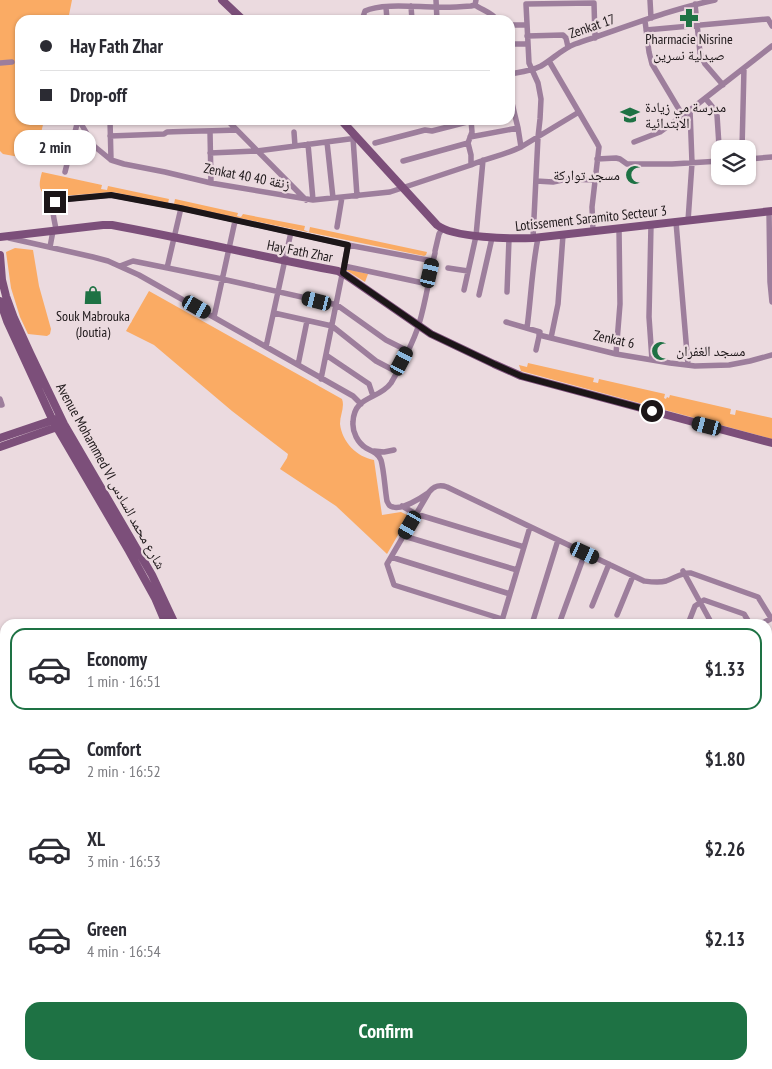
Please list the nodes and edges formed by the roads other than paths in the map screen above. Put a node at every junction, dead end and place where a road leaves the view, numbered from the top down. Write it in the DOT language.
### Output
graph roads {
  1 [pos="222,0"];
  2 [pos="436,0"];
  3 [pos="650,0"];
  4 [pos="715,0"];
  5 [pos="476,2"];
  6 [pos="695,4"];
  7 [pos="411,6"];
  8 [pos="386,7"];
  9 [pos="436,7"];
  10 [pos="238,15"];
  11 [pos="363,15"];
  12 [pos="387,15"];
  13 [pos="412,15"];
  14 [pos="437,15"];
  15 [pos="493,15"];
  16 [pos="648,19"];
  17 [pos="515,25"];
  18 [pos="527,25"];
  19 [pos="697,26"];
  20 [pos="772,26"];
  21 [pos="646,30"];
  22 [pos="528,36"];
  23 [pos="595,38"];
  24 [pos="515,44"];
  25 [pos="528,44"];
  26 [pos="772,46"];
  27 [pos="568,47"];
  28 [pos="548,61"];
  29 [pos="12,62"];
  30 [pos="0,63"];
  31 [pos="744,68"];
  32 [pos="532,70"];
  33 [pos="515,73"];
  34 [pos="723,85"];
  35 [pos="706,98"];
  36 [pos="690,110"];
  37 [pos="580,112"];
  38 [pos="683,116"];
  39 [pos="515,118"];
  40 [pos="78,125"];
  41 [pos="82,125"];
  42 [pos="110,125"];
  43 [pos="231,125"];
  44 [pos="346,125"];
  45 [pos="453,125"];
  46 [pos="471,125"];
  47 [pos="518,128"];
  48 [pos="236,130"];
  49 [pos="210,131"];
  50 [pos="294,132"];
  51 [pos="110,136"];
  52 [pos="538,137"];
  53 [pos="355,138"];
  54 [pos="469,140"];
  55 [pos="719,140"];
  56 [pos="742,140"];
  57 [pos="327,142"];
  58 [pos="634,142"];
  59 [pos="375,143"];
  60 [pos="308,144"];
  61 [pos="72,145"];
  62 [pos="94,146"];
  63 [pos="295,146"];
  64 [pos="521,147"];
  65 [pos="257,151"];
  66 [pos="210,153"];
  67 [pos="772,156"];
  68 [pos="756,158"];
  69 [pos="597,159"];
  70 [pos="111,160"];
  71 [pos="483,160"];
  72 [pos="403,161"];
  73 [pos="711,161"];
  74 [pos="692,162"];
  75 [pos="470,165"];
  76 [pos="65,172"];
  77 [pos="594,180"];
  78 [pos="536,181"];
  79 [pos="210,183"];
  80 [pos="288,183"];
  81 [pos="402,188"];
  82 [pos="280,196"];
  83 [pos="357,196"];
  84 [pos="342,197"];
  85 [pos="333,198"];
  86 [pos="309,200"];
  87 [pos="180,208"];
  88 [pos="771,211"];
  89 [pos="235,221"];
  90 [pos="688,221"];
  91 [pos="676,222"];
  92 [pos="651,225"];
  93 [pos="337,227"];
  94 [pos="618,228"];
  95 [pos="442,229"];
  96 [pos="55,231"];
  97 [pos="593,231"];
  98 [pos="292,232"];
  99 [pos="564,235"];
  100 [pos="476,236"];
  101 [pos="3,237"];
  102 [pos="174,237"];
  103 [pos="492,238"];
  104 [pos="536,238"];
  105 [pos="509,239"];
  106 [pos="348,245"];
  107 [pos="50,247"];
  108 [pos="229,249"];
  109 [pos="0,255"];
  110 [pos="285,260"];
  111 [pos="432,261"];
  112 [pos="120,266"];
  113 [pos="167,268"];
  114 [pos="448,268"];
  115 [pos="343,269"];
  116 [pos="468,271"];
  117 [pos="222,279"];
  118 [pos="771,282"];
  119 [pos="428,284"];
  120 [pos="464,290"];
  121 [pos="279,291"];
  122 [pos="507,292"];
  123 [pos="479,295"];
  124 [pos="0,301"];
  125 [pos="772,302"];
  126 [pos="337,305"];
  127 [pos="274,313"];
  128 [pos="214,317"];
  129 [pos="308,321"];
  130 [pos="506,322"];
  131 [pos="332,326"];
  132 [pos="418,326"];
  133 [pos="527,328"];
  134 [pos="539,335"];
  135 [pos="551,338"];
  136 [pos="266,347"];
  137 [pos="536,350"];
  138 [pos="408,351"];
  139 [pos="616,354"];
  140 [pos="326,355"];
  141 [pos="772,355"];
  142 [pos="652,360"];
  143 [pos="298,365"];
  144 [pos="688,365"];
  145 [pos="396,372"];
  146 [pos="321,379"];
  147 [pos="373,396"];
  148 [pos="0,399"];
  149 [pos="361,404"];
  150 [pos="0,405"];
  151 [pos="59,422"];
  152 [pos="0,438"];
  153 [pos="772,443"];
  154 [pos="0,446"];
  155 [pos="394,450"];
  156 [pos="374,451"];
  157 [pos="429,492"];
  158 [pos="402,506"];
  159 [pos="416,514"];
  160 [pos="530,527"];
  161 [pos="404,536"];
  162 [pos="558,540"];
  163 [pos="524,547"];
  164 [pos="133,549"];
  165 [pos="585,553"];
  166 [pos="391,557"];
  167 [pos="609,564"];
  168 [pos="517,570"];
  169 [pos="683,572"];
  170 [pos="634,576"];
  171 [pos="510,594"];
  172 [pos="700,602"];
  173 [pos="592,606"];
  174 [pos="617,615"];
  175 [pos="771,618"];
  176 [pos="164,619"];
  177 [pos="173,619"];
  178 [pos="493,619"];
  179 [pos="503,619"];
  180 [pos="534,619"];
  181 [pos="561,619"];
  182 [pos="690,619"];
  183 [pos="709,619"];
  184 [pos="747,619"];
  1 -- 10 [label="street"];
  2 -- 9 [label="street"];
  3 -- 16 [label="street"];
  4 -- 6 [label="street, Zenkat 17"];
  5 -- 9 [label="street"];
  5 -- 15 [label="street"];
  6 -- 16 [label="street, Zenkat 17"];
  6 -- 19 [label="street"];
  7 -- 8 [label="street"];
  7 -- 9 [label="street"];
  7 -- 13 [label="street"];
  8 -- 11 [label="street"];
  8 -- 12 [label="street"];
  9 -- 14 [label="street"];
  16 -- 21 [label="street"];
  16 -- 23 [label="street, Zenkat 17"];
  17 -- 18 [label="street"];
  18 -- 22 [label="street"];
  18 -- 23 [label="street"];
  19 -- 20 [label="street"];
  19 -- 21 [label="street"];
  19 -- 34 [label="street"];
  21 -- 38 [label="street"];
  22 -- 25 [label="street"];
  22 -- 27 [label="street"];
  23 -- 27 [label="street, Zenkat 17"];
  24 -- 25 [label="street"];
  25 -- 32 [label="street"];
  26 -- 31 [label="street"];
  27 -- 28 [label="street, Zenkat 17"];
  28 -- 32 [label="street, Zenkat 17"];
  28 -- 37 [label="street"];
  29 -- 30 [label="street"];
  31 -- 34 [label="street"];
  31 -- 56 [label="street"];
  32 -- 33 [label="street, Zenkat 17"];
  32 -- 52 [label="street"];
  34 -- 35 [label="street"];
  35 -- 36 [label="street"];
  35 -- 55 [label="street"];
  36 -- 38 [label="street"];
  36 -- 74 [label="street"];
  37 -- 52 [label="street, Zenkat 40 زنقة 40"];
  37 -- 69 [label="street"];
  38 -- 58 [label="street"];
  39 -- 47 [label="street"];
  40 -- 61 [label="street"];
  41 -- 62 [label="street"];
  42 -- 51 [label="street"];
  43 -- 48 [label="street"];
  44 -- 53 [label="street"];
  45 -- 59 [label="street"];
  46 -- 54 [label="street"];
  47 -- 54 [label="street"];
  47 -- 64 [label="street"];
  48 -- 49 [label="street"];
  48 -- 65 [label="street"];
  49 -- 51 [label="street"];
  49 -- 66 [label="street"];
  50 -- 63 [label="street"];
  51 -- 70 [label="street"];
  52 -- 64 [label="street, Zenkat 40 زنقة 40"];
  52 -- 78 [label="street"];
  53 -- 57 [label="street"];
  53 -- 81 [label="street"];
  53 -- 83 [label="street"];
  54 -- 72 [label="street"];
  54 -- 75 [label="street"];
  57 -- 60 [label="street"];
  57 -- 85 [label="street"];
  60 -- 63 [label="street"];
  60 -- 86 [label="street"];
  61 -- 62 [label="street"];
  61 -- 76 [label="street"];
  62 -- 70 [label="street, Zenkat 40 زنقة 40"];
  63 -- 65 [label="street"];
  64 -- 71 [label="street, Zenkat 40 زنقة 40"];
  65 -- 66 [label="street"];
  65 -- 80 [label="street"];
  66 -- 79 [label="street"];
  67 -- 68 [label="street"];
  69 -- 74 [label="street"];
  69 -- 77 [label="street"];
  70 -- 79 [label="street, Zenkat 40 زنقة 40"];
  71 -- 75 [label="street, Zenkat 40 زنقة 40"];
  71 -- 100 [label="street"];
  73 -- 74 [label="street"];
  74 -- 90 [label="street"];
  75 -- 81 [label="street, Zenkat 40 زنقة 40"];
  77 -- 78 [label="street"];
  77 -- 97 [label="street"];
  78 -- 104 [label="street"];
  79 -- 82 [label="street, Zenkat 40 زنقة 40"];
  80 -- 82 [label="street"];
  80 -- 86 [label="street"];
  81 -- 83 [label="street, Zenkat 40 زنقة 40"];
  81 -- 95 [label="street"];
  82 -- 86 [label="street, Zenkat 40 زنقة 40"];
  83 -- 84 [label="street, Zenkat 40 زنقة 40"];
  84 -- 85 [label="street, Zenkat 40 زنقة 40"];
  84 -- 93 [label="street"];
  85 -- 86 [label="street, Zenkat 40 زنقة 40"];
  87 -- 89 [label="street"];
  87 -- 96 [label="street"];
  87 -- 102 [label="street"];
  88 -- 90 [label="street, Lotissement Saramito Secteur 3"];
  88 -- 118 [label="street"];
  89 -- 98 [label="street"];
  89 -- 108 [label="street"];
  90 -- 91 [label="street, Lotissement Saramito Secteur 3"];
  91 -- 92 [label="street, Lotissement Saramito Secteur 3"];
  91 -- 144 [label="street"];
  92 -- 94 [label="street, Lotissement Saramito Secteur 3"];
  92 -- 142 [label="street"];
  94 -- 97 [label="street, Lotissement Saramito Secteur 3"];
  94 -- 139 [label="street"];
  95 -- 100 [label="street, Lotissement Saramito Secteur 3"];
  95 -- 111 [label="street"];
  96 -- 101 [label="street, Hay Fath Zhar"];
  96 -- 102 [label="street, Hay Fath Zhar"];
  96 -- 107 [label="street"];
  97 -- 99 [label="street, Lotissement Saramito Secteur 3"];
  98 -- 106 [label="street"];
  98 -- 110 [label="street"];
  99 -- 104 [label="street, Lotissement Saramito Secteur 3"];
  99 -- 135 [label="street"];
  100 -- 103 [label="street, Lotissement Saramito Secteur 3"];
  100 -- 116 [label="street"];
  101 -- 107 [label="street"];
  102 -- 108 [label="street, Hay Fath Zhar"];
  102 -- 113 [label="street"];
  103 -- 105 [label="street, Lotissement Saramito Secteur 3"];
  103 -- 123 [label="street"];
  104 -- 105 [label="street, Lotissement Saramito Secteur 3"];
  104 -- 133 [label="street"];
  105 -- 122 [label="street"];
  106 -- 111 [label="street"];
  106 -- 115 [label="street"];
  107 -- 112 [label="street"];
  108 -- 110 [label="street, Hay Fath Zhar"];
  108 -- 117 [label="street"];
  109 -- 151 [label="street, Avenue Mohammed VI شارع محمد السادس"];
  110 -- 115 [label="street, Hay Fath Zhar"];
  110 -- 121 [label="street"];
  111 -- 119 [label="street"];
  112 -- 113 [label="street"];
  112 -- 128 [label="street"];
  113 -- 117 [label="street"];
  114 -- 116 [label="street"];
  115 -- 119 [label="street"];
  115 -- 126 [label="street"];
  115 -- 132 [label="street, Hay Fath Zhar"];
  116 -- 120 [label="street"];
  117 -- 121 [label="street"];
  117 -- 128 [label="street"];
  118 -- 125 [label="street"];
  119 -- 132 [label="street"];
  121 -- 126 [label="street"];
  121 -- 127 [label="street"];
  124 -- 151 [label="street, Avenue Mohammed VI شارع محمد السادس"];
  126 -- 131 [label="street"];
  126 -- 138 [label="street"];
  127 -- 129 [label="street"];
  127 -- 136 [label="street"];
  128 -- 136 [label="street"];
  129 -- 131 [label="street"];
  129 -- 143 [label="street"];
  130 -- 133 [label="street, Zenkat 6"];
  131 -- 140 [label="street"];
  131 -- 145 [label="street"];
  132 -- 138 [label="street"];
  132 -- 153 [label="street, Hay Fath Zhar"];
  133 -- 134 [label="street, Zenkat 6"];
  134 -- 135 [label="street, Zenkat 6"];
  134 -- 137 [label="street"];
  135 -- 139 [label="street, Zenkat 6"];
  136 -- 143 [label="street"];
  138 -- 145 [label="street"];
  139 -- 142 [label="street, Zenkat 6"];
  140 -- 146 [label="street"];
  140 -- 147 [label="street"];
  141 -- 144 [label="street, Zenkat 6"];
  142 -- 144 [label="street, Zenkat 6"];
  143 -- 146 [label="street"];
  145 -- 147 [label="street"];
  146 -- 149 [label="street"];
  147 -- 149 [label="street"];
  148 -- 150 [label="street"];
  149 -- 156 [label="street"];
  151 -- 152 [label="street"];
  151 -- 154 [label="street"];
  151 -- 164 [label="street, Avenue Mohammed VI شارع محمد السادس"];
  155 -- 156 [label="street"];
  156 -- 158 [label="street"];
  157 -- 158 [label="street"];
  157 -- 159 [label="street"];
  157 -- 160 [label="street"];
  158 -- 159 [label="street"];
  159 -- 161 [label="street"];
  159 -- 163 [label="street"];
  160 -- 162 [label="street"];
  160 -- 163 [label="street"];
  161 -- 166 [label="street"];
  161 -- 168 [label="street"];
  162 -- 165 [label="street"];
  162 -- 180 [label="street"];
  163 -- 168 [label="street"];
  164 -- 176 [label="street, Avenue Mohammed VI شارع محمد السادس"];
  164 -- 177 [label="street, Avenue Mohammed VI شارع محمد السادس"];
  165 -- 167 [label="street"];
  165 -- 181 [label="street"];
  166 -- 171 [label="street"];
  166 -- 178 [label="street"];
  167 -- 170 [label="street"];
  167 -- 173 [label="street"];
  168 -- 171 [label="street"];
  169 -- 170 [label="street"];
  169 -- 172 [label="street"];
  169 -- 175 [label="street"];
  170 -- 174 [label="street"];
  171 -- 179 [label="street"];
  172 -- 182 [label="street"];
  172 -- 183 [label="street"];
  172 -- 184 [label="street"];
}
